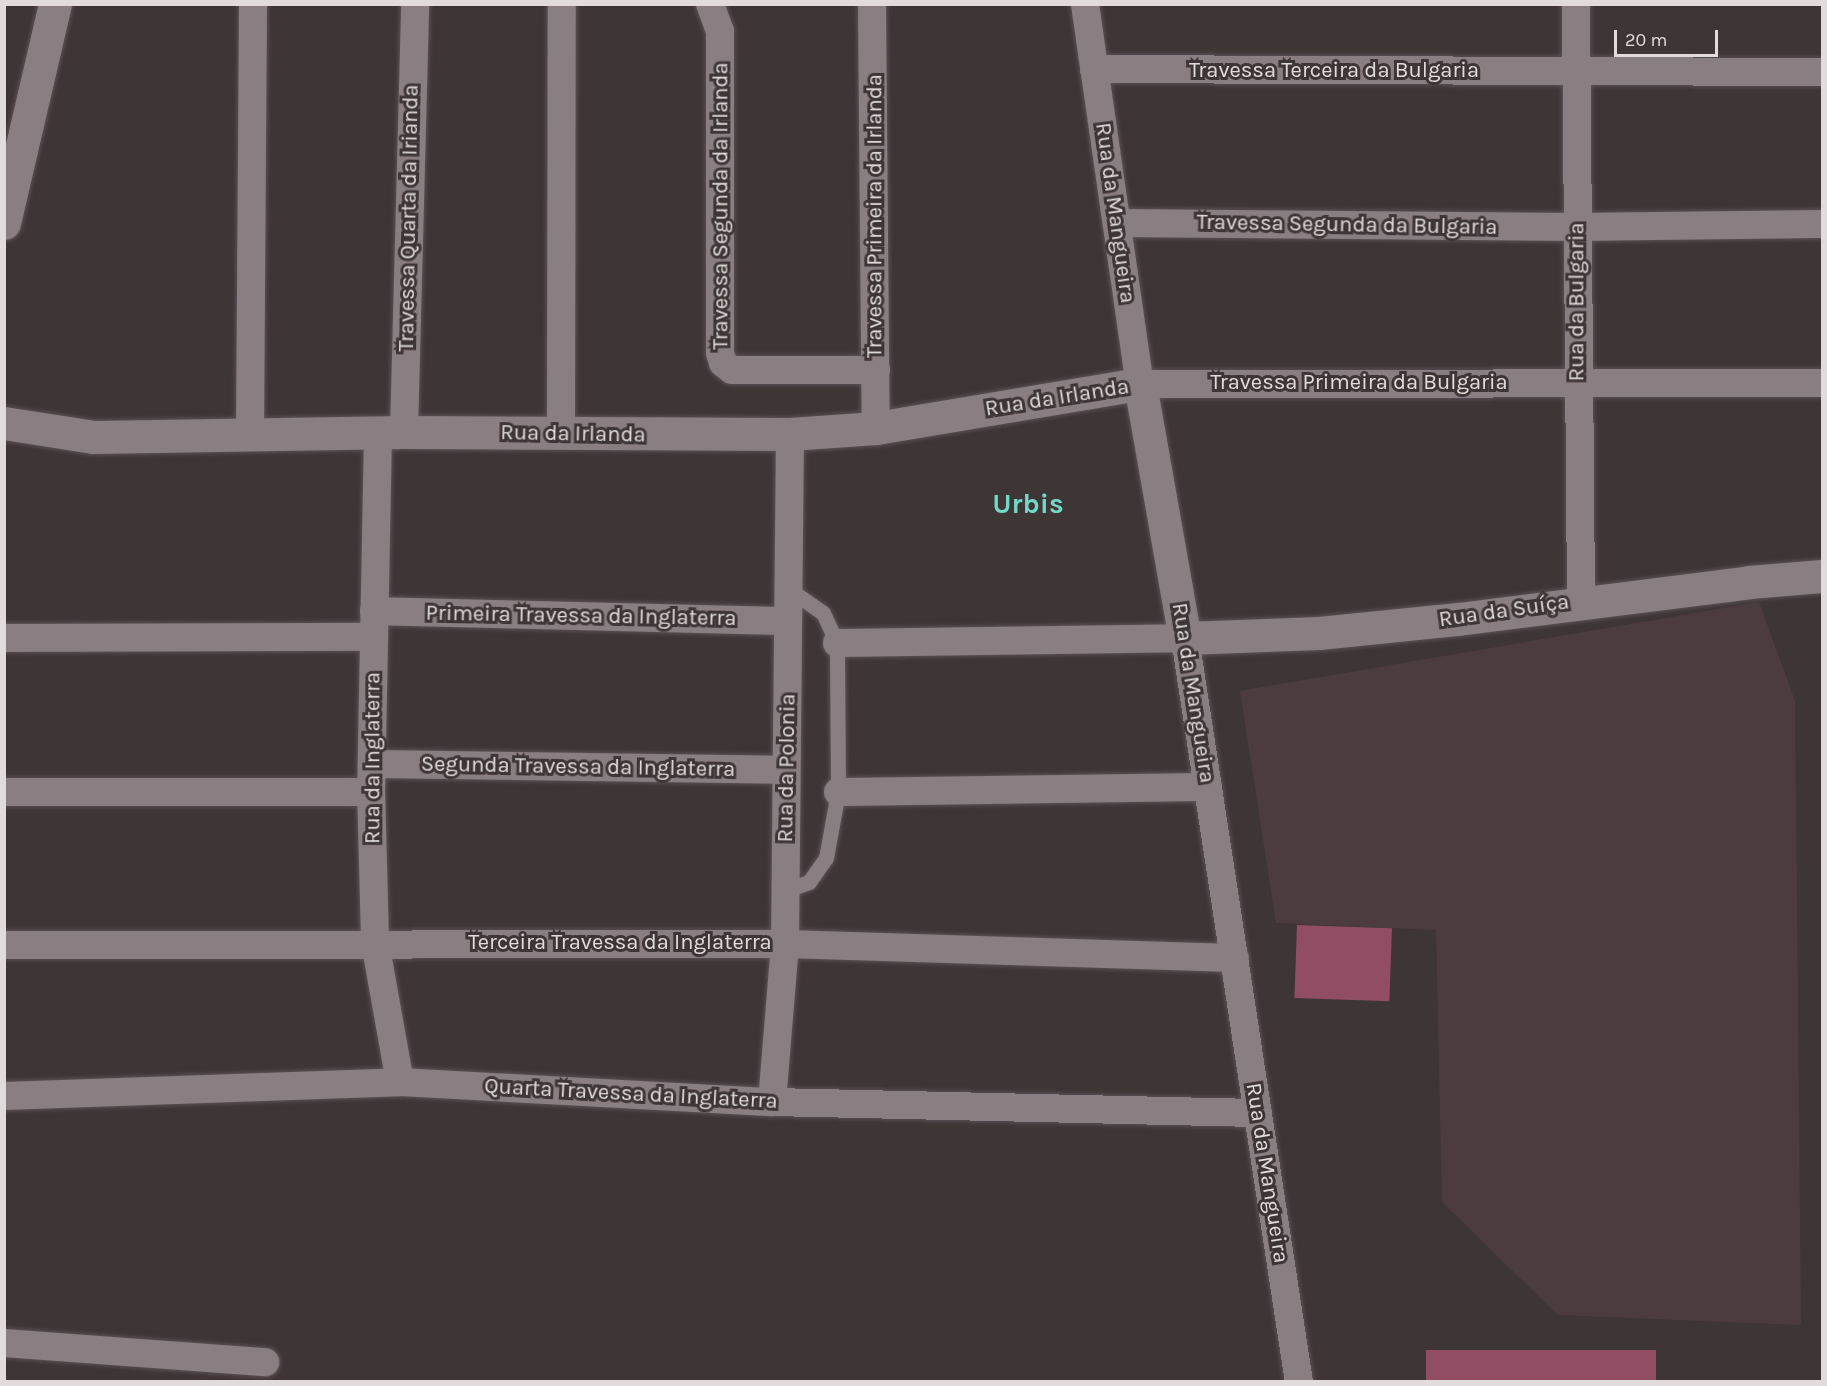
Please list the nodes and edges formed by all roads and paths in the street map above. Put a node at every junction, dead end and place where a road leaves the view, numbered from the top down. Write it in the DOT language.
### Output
graph roads {
  1 [pos="55,4"];
  2 [pos="253,4"];
  3 [pos="415,4"];
  4 [pos="562,4"];
  5 [pos="710,4"];
  6 [pos="872,4"];
  7 [pos="1085,4"];
  8 [pos="1576,4"];
  9 [pos="1094,69"];
  10 [pos="1574,72"];
  11 [pos="1822,72"];
  12 [pos="4,223"];
  13 [pos="1118,223"];
  14 [pos="1822,224"];
  15 [pos="1576,227"];
  16 [pos="876,370"];
  17 [pos="1577,381"];
  18 [pos="1822,383"];
  19 [pos="1140,384"];
  20 [pos="4,423"];
  21 [pos="876,428"];
  22 [pos="391,432"];
  23 [pos="250,434"];
  24 [pos="561,434"];
  25 [pos="790,434"];
  26 [pos="1822,576"];
  27 [pos="789,589"];
  28 [pos="1581,600"];
  29 [pos="788,621"];
  30 [pos="373,624"];
  31 [pos="4,638"];
  32 [pos="1185,638"];
  33 [pos="837,643"];
  34 [pos="372,764"];
  35 [pos="785,770"];
  36 [pos="1208,787"];
  37 [pos="4,792"];
  38 [pos="371,792"];
  39 [pos="838,792"];
  40 [pos="786,890"];
  41 [pos="375,942"];
  42 [pos="785,944"];
  43 [pos="4,945"];
  44 [pos="1235,958"];
  45 [pos="400,1082"];
  46 [pos="4,1096"];
  47 [pos="772,1102"];
  48 [pos="1258,1113"];
  49 [pos="4,1343"];
  50 [pos="265,1362"];
  51 [pos="1299,1382"];
  1 -- 12 [label="street"];
  2 -- 23 [label="street"];
  3 -- 22 [label="street, Travessa Quarta da Irianda"];
  4 -- 24 [label="street"];
  5 -- 16 [label="street, Travessa Segunda da Irlanda"];
  6 -- 16 [label="street, Travessa Primeira da Irlanda"];
  7 -- 9 [label="street, Rua da Mangueira"];
  8 -- 10 [label="street, Rua da Bulgaria"];
  9 -- 10 [label="street, Travessa Terceira da Bulgaria"];
  9 -- 13 [label="street, Rua da Mangueira"];
  10 -- 11 [label="street, Travessa Terceira da Bulgaria"];
  10 -- 15 [label="street, Rua da Bulgaria"];
  13 -- 15 [label="street, Travessa Segunda da Bulgaria"];
  13 -- 19 [label="street, Rua da Mangueira"];
  14 -- 15 [label="street, Travessa Segunda da Bulgaria"];
  15 -- 17 [label="street, Rua da Bulgaria"];
  16 -- 21 [label="street, Travessa Primeira da Irlanda"];
  17 -- 18 [label="street, Travessa Primeira da Bulgaria"];
  17 -- 19 [label="street, Travessa Primeira da Bulgaria"];
  17 -- 28 [label="street, Rua da Bulgaria"];
  19 -- 21 [label="street, Rua da Irlanda"];
  19 -- 32 [label="street, Rua da Mangueira"];
  20 -- 23 [label="street, Rua da Irlanda"];
  21 -- 25 [label="street, Rua da Irlanda"];
  22 -- 23 [label="street, Rua da Irlanda"];
  22 -- 24 [label="street, Rua da Irlanda"];
  22 -- 30 [label="street, Rua da Inglaterra"];
  24 -- 25 [label="street, Rua da Irlanda"];
  25 -- 27 [label="street, Rua da Polonia"];
  26 -- 28 [label="street, Rua da Suíça"];
  27 -- 29 [label="street, Rua da Polonia"];
  27 -- 33 [label="lane"];
  28 -- 32 [label="street, Rua da Suíça"];
  29 -- 30 [label="street, Primeira Travessa da Inglaterra"];
  29 -- 35 [label="street, Rua da Polonia"];
  30 -- 31 [label="street, Primeira Travessa da Inglaterra"];
  30 -- 34 [label="street, Rua da Inglaterra"];
  32 -- 33 [label="street"];
  32 -- 36 [label="street, Rua da Mangueira"];
  33 -- 39 [label="lane"];
  34 -- 35 [label="street, Segunda Travessa da Inglaterra"];
  34 -- 38 [label="street, Rua da Inglaterra"];
  35 -- 40 [label="street, Rua da Polonia"];
  36 -- 39 [label="street"];
  36 -- 44 [label="street, Rua da Mangueira"];
  37 -- 38 [label="street"];
  38 -- 41 [label="street, Rua da Inglaterra"];
  39 -- 40 [label="lane"];
  40 -- 42 [label="street, Rua da Polonia"];
  41 -- 42 [label="street, Terceira Travessa da Inglaterra"];
  41 -- 43 [label="street, Terceira Travessa da Inglaterra"];
  41 -- 45 [label="street, Rua da Inglaterra"];
  42 -- 44 [label="street, Terceira Travessa da Inglaterra"];
  42 -- 47 [label="street, Rua da Polonia"];
  44 -- 48 [label="street, Rua da Mangueira"];
  45 -- 46 [label="street, Quarta Travessa da Inglaterra"];
  45 -- 47 [label="street, Quarta Travessa da Inglaterra"];
  47 -- 48 [label="street, Quarta Travessa da Inglaterra"];
  48 -- 51 [label="street, Rua da Mangueira"];
  49 -- 50 [label="street"];
}
